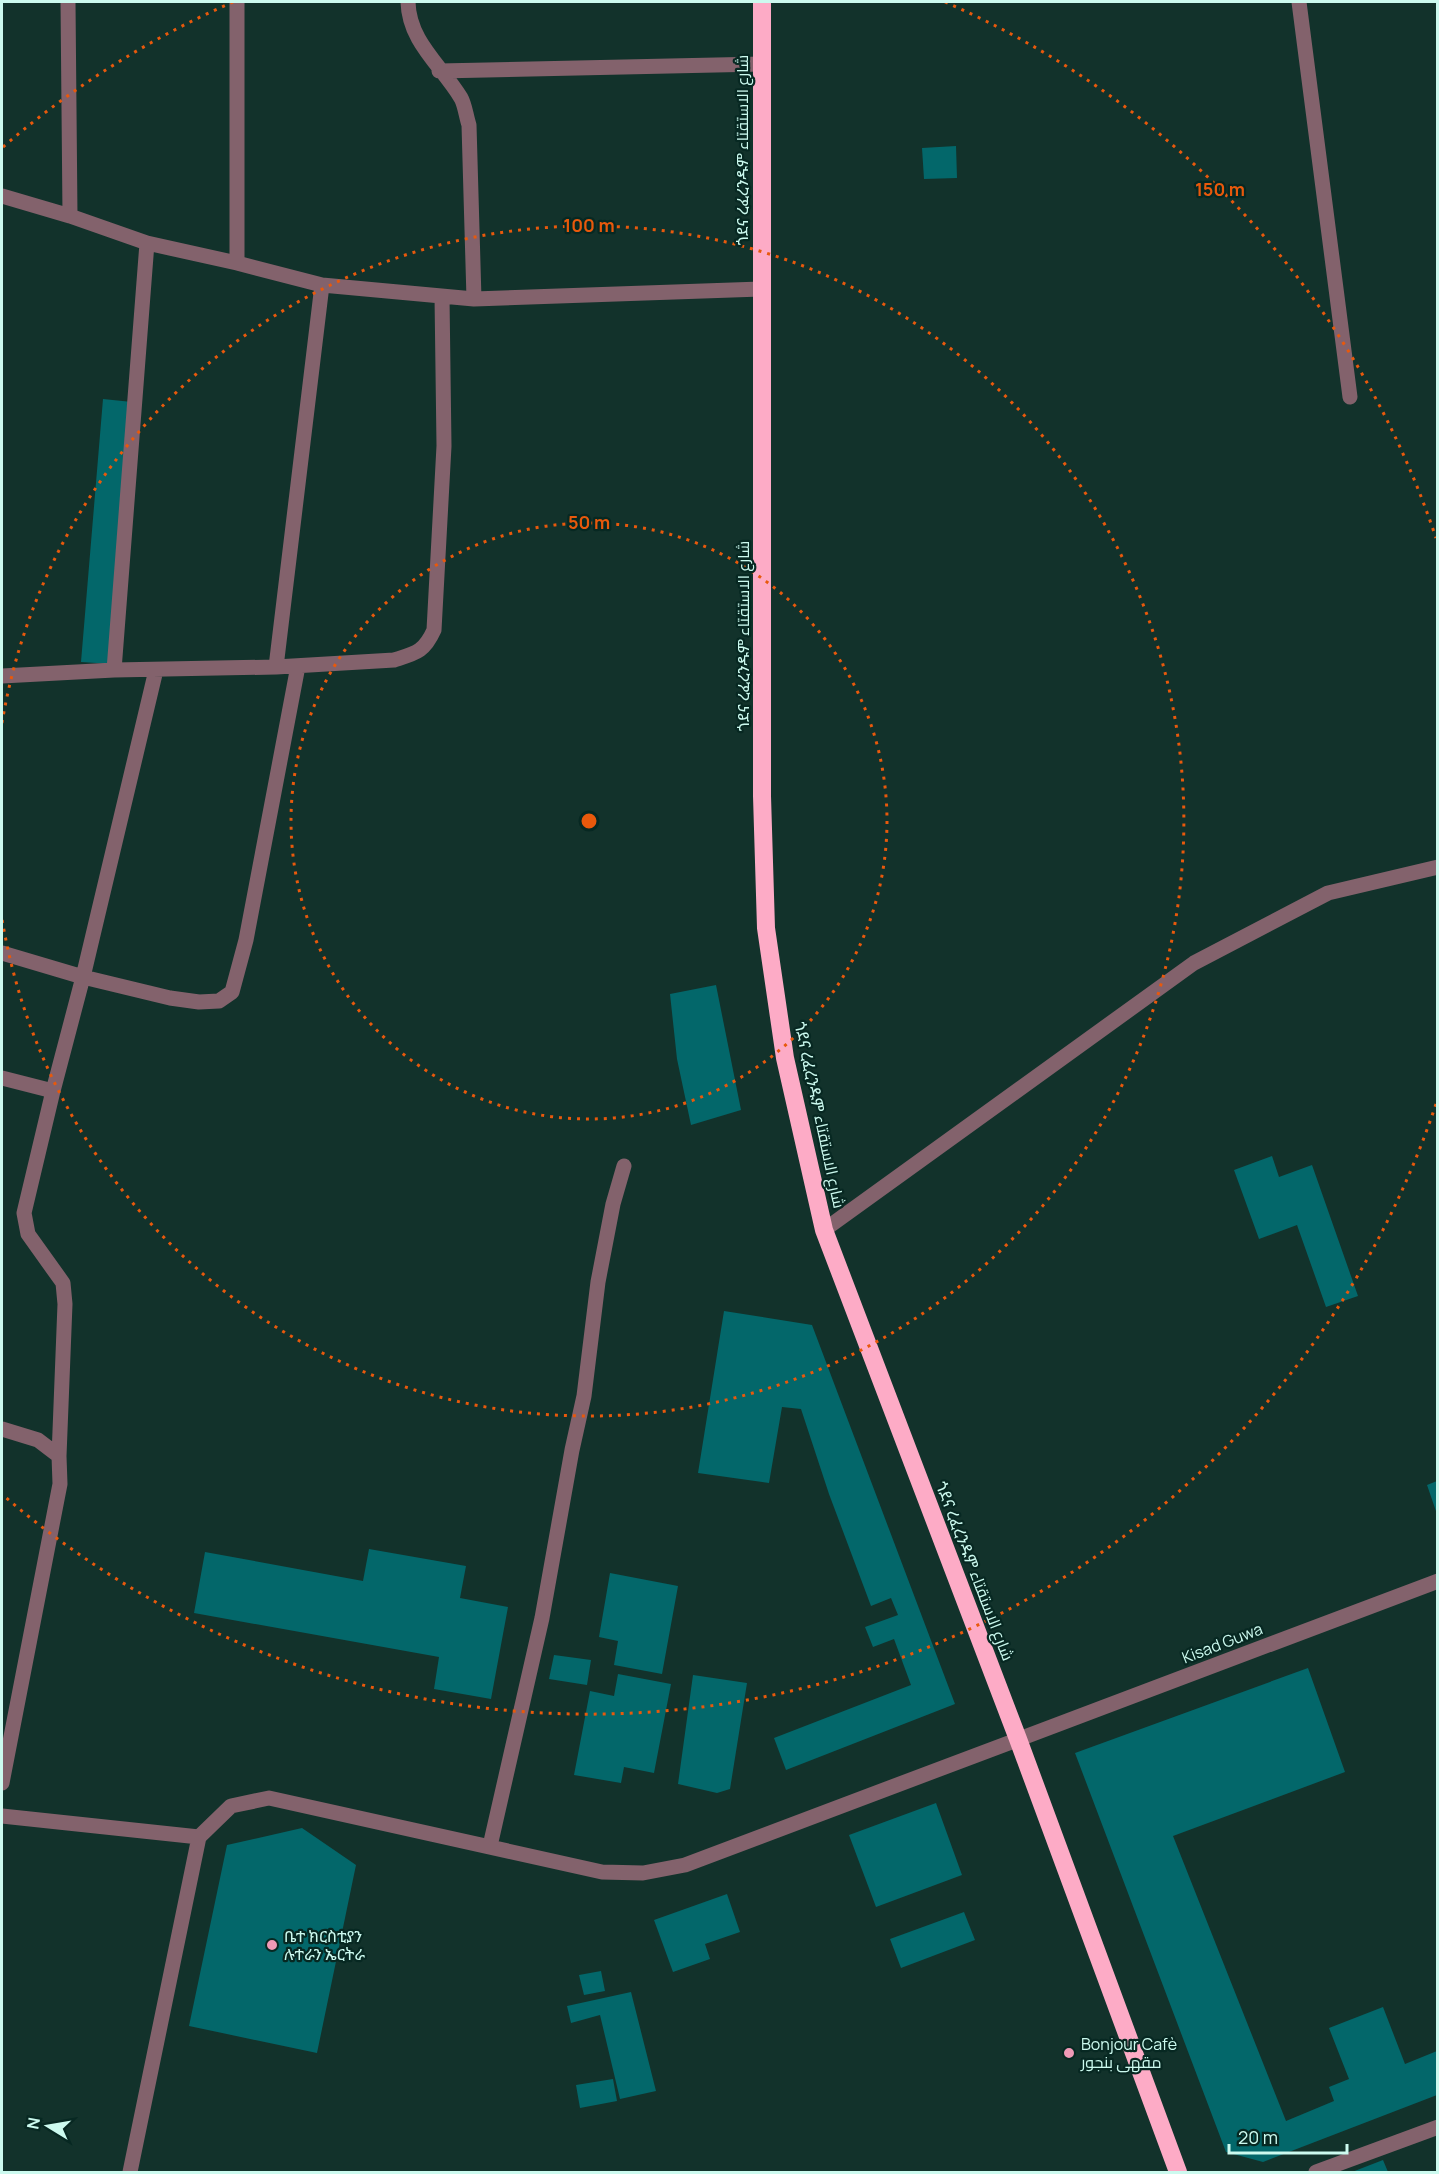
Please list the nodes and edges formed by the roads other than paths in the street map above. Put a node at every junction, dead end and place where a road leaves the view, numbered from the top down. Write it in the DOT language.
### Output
graph roads {
  1 [pos="68,2"];
  2 [pos="237,2"];
  3 [pos="408,2"];
  4 [pos="762,2"];
  5 [pos="1299,2"];
  6 [pos="762,64"];
  7 [pos="439,70"];
  8 [pos="2,196"];
  9 [pos="70,216"];
  10 [pos="147,243"];
  11 [pos="237,263"];
  12 [pos="322,285"];
  13 [pos="761,290"];
  14 [pos="442,296"];
  15 [pos="474,299"];
  16 [pos="1350,398"];
  17 [pos="298,666"];
  18 [pos="276,667"];
  19 [pos="114,670"];
  20 [pos="156,670"];
  21 [pos="2,676"];
  22 [pos="1437,867"];
  23 [pos="2,953"];
  24 [pos="83,977"];
  25 [pos="2,1078"];
  26 [pos="53,1090"];
  27 [pos="624,1166"];
  28 [pos="824,1230"];
  29 [pos="2,1429"];
  30 [pos="59,1456"];
  31 [pos="1437,1581"];
  32 [pos="1018,1739"];
  33 [pos="2,1783"];
  34 [pos="2,1816"];
  35 [pos="199,1837"];
  36 [pos="490,1846"];
  37 [pos="1437,2127"];
  38 [pos="130,2172"];
  39 [pos="1178,2172"];
  40 [pos="1316,2172"];
  1 -- 9 [label="street"];
  2 -- 11 [label="street"];
  3 -- 7 [label="street"];
  4 -- 6 [label="highway, ጎደና ረፈረንዱም شارع الاستقتاء"];
  5 -- 16 [label="street"];
  6 -- 7 [label="street"];
  6 -- 13 [label="highway, ጎደና ረፈረንዱም شارع الاستقتاء"];
  7 -- 15 [label="street"];
  8 -- 9 [label="street"];
  9 -- 10 [label="street"];
  10 -- 11 [label="street"];
  10 -- 19 [label="street"];
  11 -- 12 [label="street"];
  12 -- 14 [label="street"];
  12 -- 18 [label="street"];
  13 -- 15 [label="street"];
  13 -- 28 [label="highway, ጎደና ረፈረንዱም شارع الاستقتاء"];
  14 -- 15 [label="street"];
  14 -- 17 [label="street"];
  17 -- 18 [label="street"];
  17 -- 24 [label="street"];
  18 -- 20 [label="street"];
  19 -- 20 [label="street"];
  19 -- 21 [label="street"];
  20 -- 24 [label="street"];
  22 -- 28 [label="street"];
  23 -- 24 [label="street"];
  24 -- 26 [label="street"];
  25 -- 26 [label="street"];
  26 -- 30 [label="street"];
  27 -- 36 [label="street"];
  28 -- 32 [label="highway, ጎደና ረፈረንዱም شارع الاستقتاء"];
  29 -- 30 [label="street"];
  30 -- 33 [label="street"];
  31 -- 32 [label="street, Kisad Guwa"];
  32 -- 36 [label="street, Kisad Guwa"];
  32 -- 39 [label="highway, ጎደና ረፈረንዱም شارع الاستقتاء"];
  34 -- 35 [label="street"];
  35 -- 36 [label="street, Kisad Guwa"];
  35 -- 38 [label="street"];
  37 -- 40 [label="street"];
}
